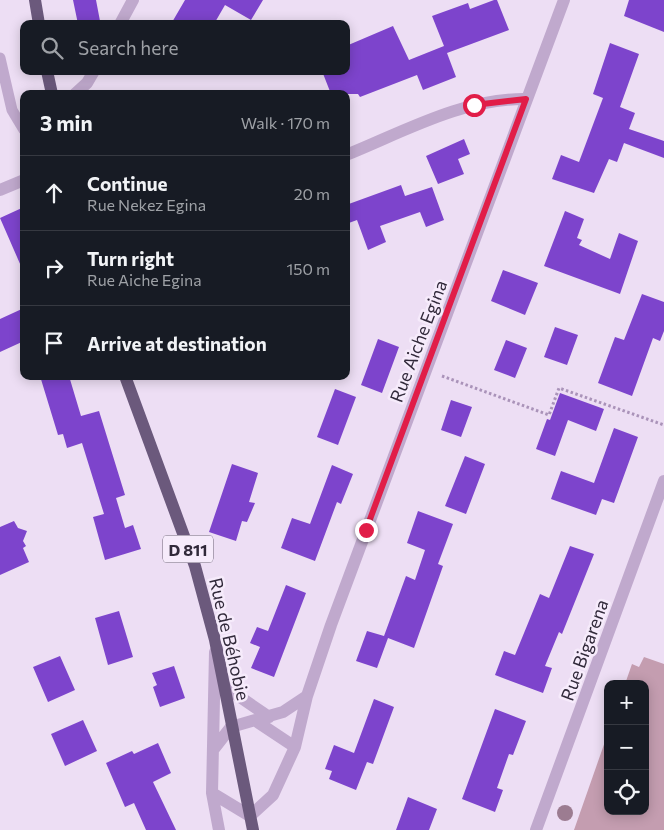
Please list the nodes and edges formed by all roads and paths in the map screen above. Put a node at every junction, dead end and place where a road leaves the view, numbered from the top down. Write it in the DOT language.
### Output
graph roads {
  1 [pos="36,0"];
  2 [pos="133,0"];
  3 [pos="564,0"];
  4 [pos="38,20"];
  5 [pos="122,20"];
  6 [pos="0,58"];
  7 [pos="48,75"];
  8 [pos="92,75"];
  9 [pos="51,90"];
  10 [pos="79,90"];
  11 [pos="526,99"];
  12 [pos="20,127"];
  13 [pos="350,153"];
  14 [pos="20,182"];
  15 [pos="0,190"];
  16 [pos="426,370"];
  17 [pos="127,380"];
  18 [pos="664,425"];
  19 [pos="664,481"];
  20 [pos="215,640"];
  21 [pos="224,686"];
  22 [pos="307,696"];
  23 [pos="269,716"];
  24 [pos="256,721"];
  25 [pos="232,727"];
  26 [pos="295,747"];
  27 [pos="212,750"];
  28 [pos="212,793"];
  29 [pos="250,816"];
  30 [pos="218,830"];
  31 [pos="252,830"];
  32 [pos="536,830"];
  1 -- 4 [label="main road"];
  2 -- 5 [label="street"];
  3 -- 11 [label="street, Rue Aiche Egina"];
  6 -- 12 [label="lane"];
  7 -- 9 [label="main road"];
  8 -- 10 [label="street"];
  11 -- 13 [label="street"];
  11 -- 16 [label="street, Rue Aiche Egina"];
  14 -- 15 [label="street"];
  16 -- 18 [label="path"];
  16 -- 22 [label="street, Rue Aiche Egina"];
  17 -- 20 [label="main road, Rue de Béhobie / D 811"];
  19 -- 32 [label="street, Rue Bigarena"];
  20 -- 21 [label="main road, Rue de Béhobie / D 811"];
  20 -- 27 [label="street"];
  21 -- 23 [label="street"];
  21 -- 25 [label="main road, Rue de Béhobie / D 811"];
  22 -- 23 [label="street"];
  22 -- 26 [label="street, Rue Aiche Egina"];
  23 -- 24 [label="street"];
  24 -- 25 [label="street"];
  24 -- 26 [label="street"];
  25 -- 27 [label="street"];
  25 -- 29 [label="main road, Rue de Béhobie / D 811"];
  26 -- 29 [label="street, Rue Aiche Egina"];
  27 -- 28 [label="street"];
  28 -- 29 [label="street"];
  28 -- 30 [label="street"];
  29 -- 31 [label="main road, Rue de Béhobie / D 811"];
}
